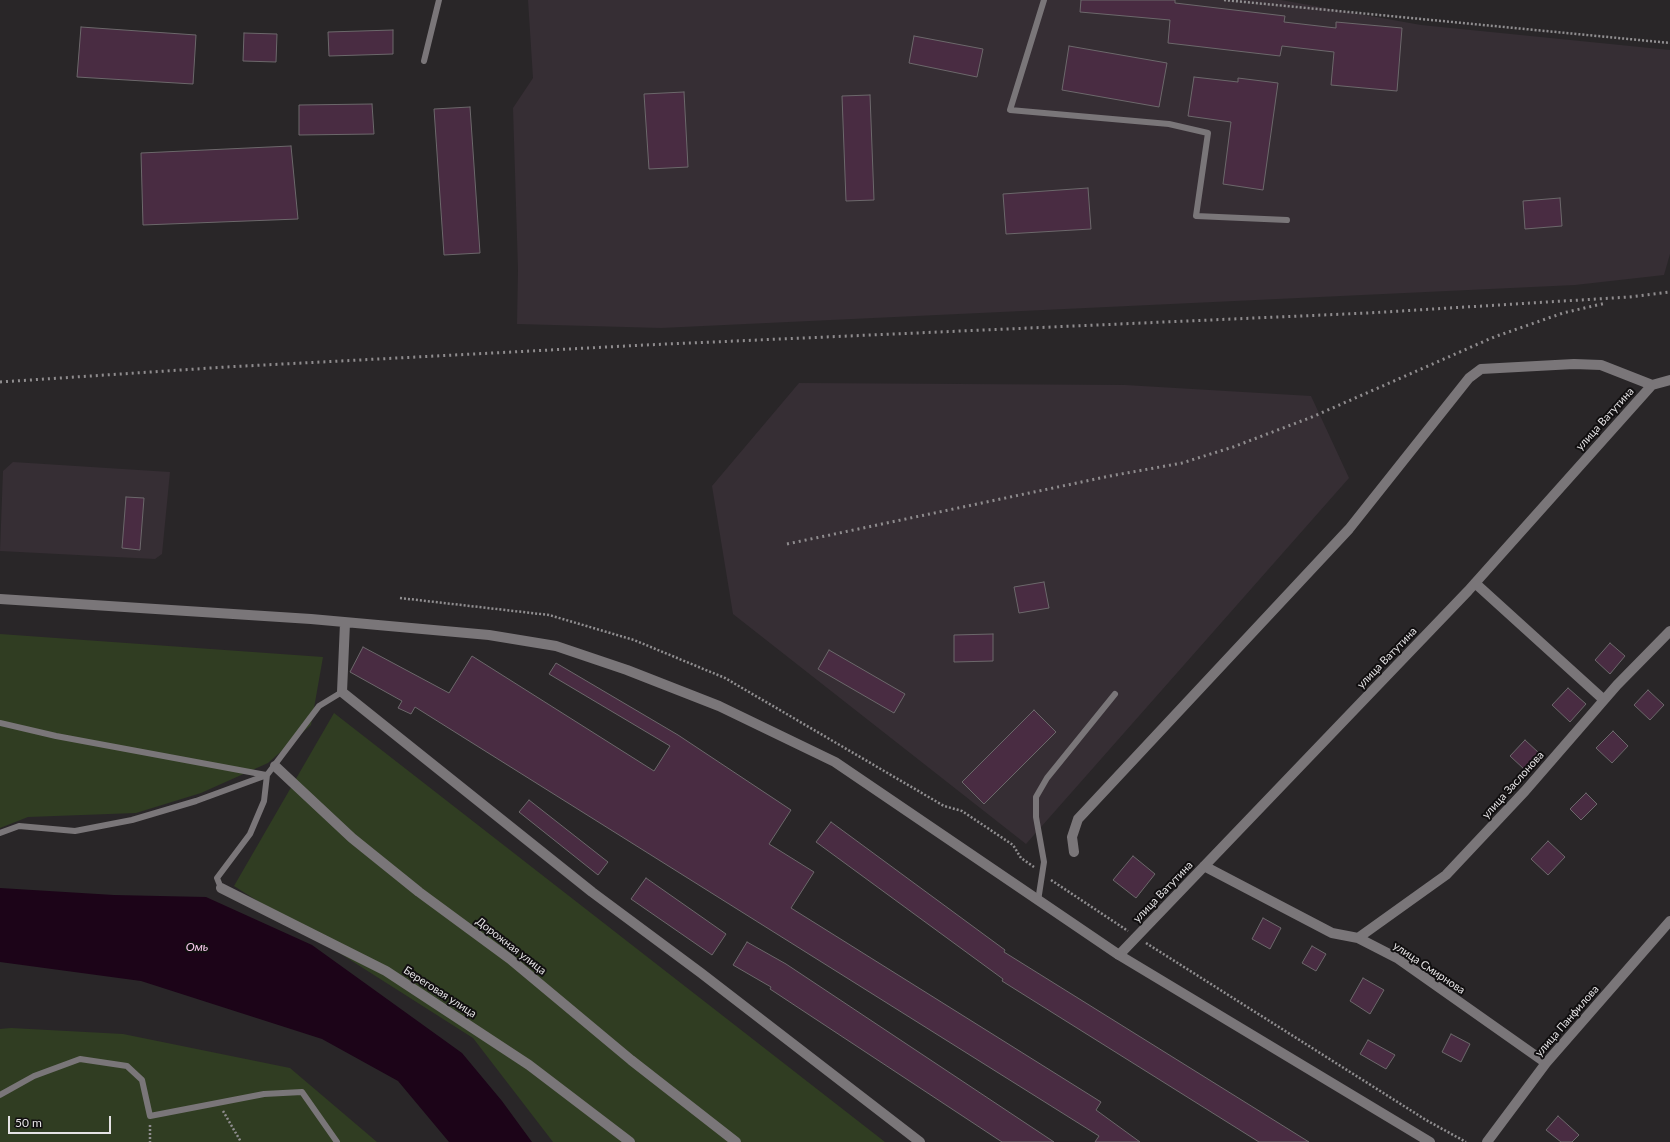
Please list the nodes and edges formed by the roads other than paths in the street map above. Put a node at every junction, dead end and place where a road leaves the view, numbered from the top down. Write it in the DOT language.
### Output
graph roads {
  1 [pos="439,0"];
  2 [pos="1044,0"];
  3 [pos="424,61"];
  4 [pos="1287,220"];
  5 [pos="1670,380"];
  6 [pos="1652,385"];
  7 [pos="1475,583"];
  8 [pos="0,599"];
  9 [pos="345,623"];
  10 [pos="1670,632"];
  11 [pos="342,692"];
  12 [pos="1115,694"];
  13 [pos="1604,700"];
  14 [pos="0,723"];
  15 [pos="275,766"];
  16 [pos="267,775"];
  17 [pos="0,833"];
  18 [pos="1074,852"];
  19 [pos="1204,866"];
  20 [pos="221,888"];
  21 [pos="1038,901"];
  22 [pos="1670,921"];
  23 [pos="1358,938"];
  24 [pos="1119,955"];
  25 [pos="1546,1063"];
  26 [pos="0,1095"];
  27 [pos="337,1142"];
  28 [pos="630,1142"];
  29 [pos="736,1142"];
  30 [pos="920,1142"];
  31 [pos="1430,1142"];
  32 [pos="1487,1142"];
  1 -- 3 [label="lane"];
  2 -- 4 [label="lane"];
  5 -- 6 [label="street"];
  6 -- 7 [label="street, улица Ватутина"];
  6 -- 18 [label="street"];
  7 -- 13 [label="street"];
  7 -- 19 [label="street, улица Ватутина"];
  8 -- 9 [label="street"];
  9 -- 11 [label="street"];
  9 -- 21 [label="street"];
  10 -- 13 [label="street, улица Заслонова"];
  11 -- 15 [label="lane"];
  11 -- 30 [label="street"];
  12 -- 21 [label="lane"];
  13 -- 23 [label="street, улица Заслонова"];
  14 -- 16 [label="lane"];
  15 -- 16 [label="lane"];
  15 -- 29 [label="street, Дорожная улица"];
  16 -- 17 [label="lane"];
  16 -- 20 [label="lane"];
  19 -- 23 [label="street, улица Смирнова"];
  19 -- 24 [label="street, улица Ватутина"];
  20 -- 28 [label="street, Береговая улица"];
  21 -- 24 [label="street"];
  22 -- 25 [label="street, улица Панфилова"];
  23 -- 25 [label="street, улица Смирнова"];
  24 -- 31 [label="street"];
  25 -- 32 [label="street, улица Панфилова"];
  26 -- 27 [label="lane"];
}
